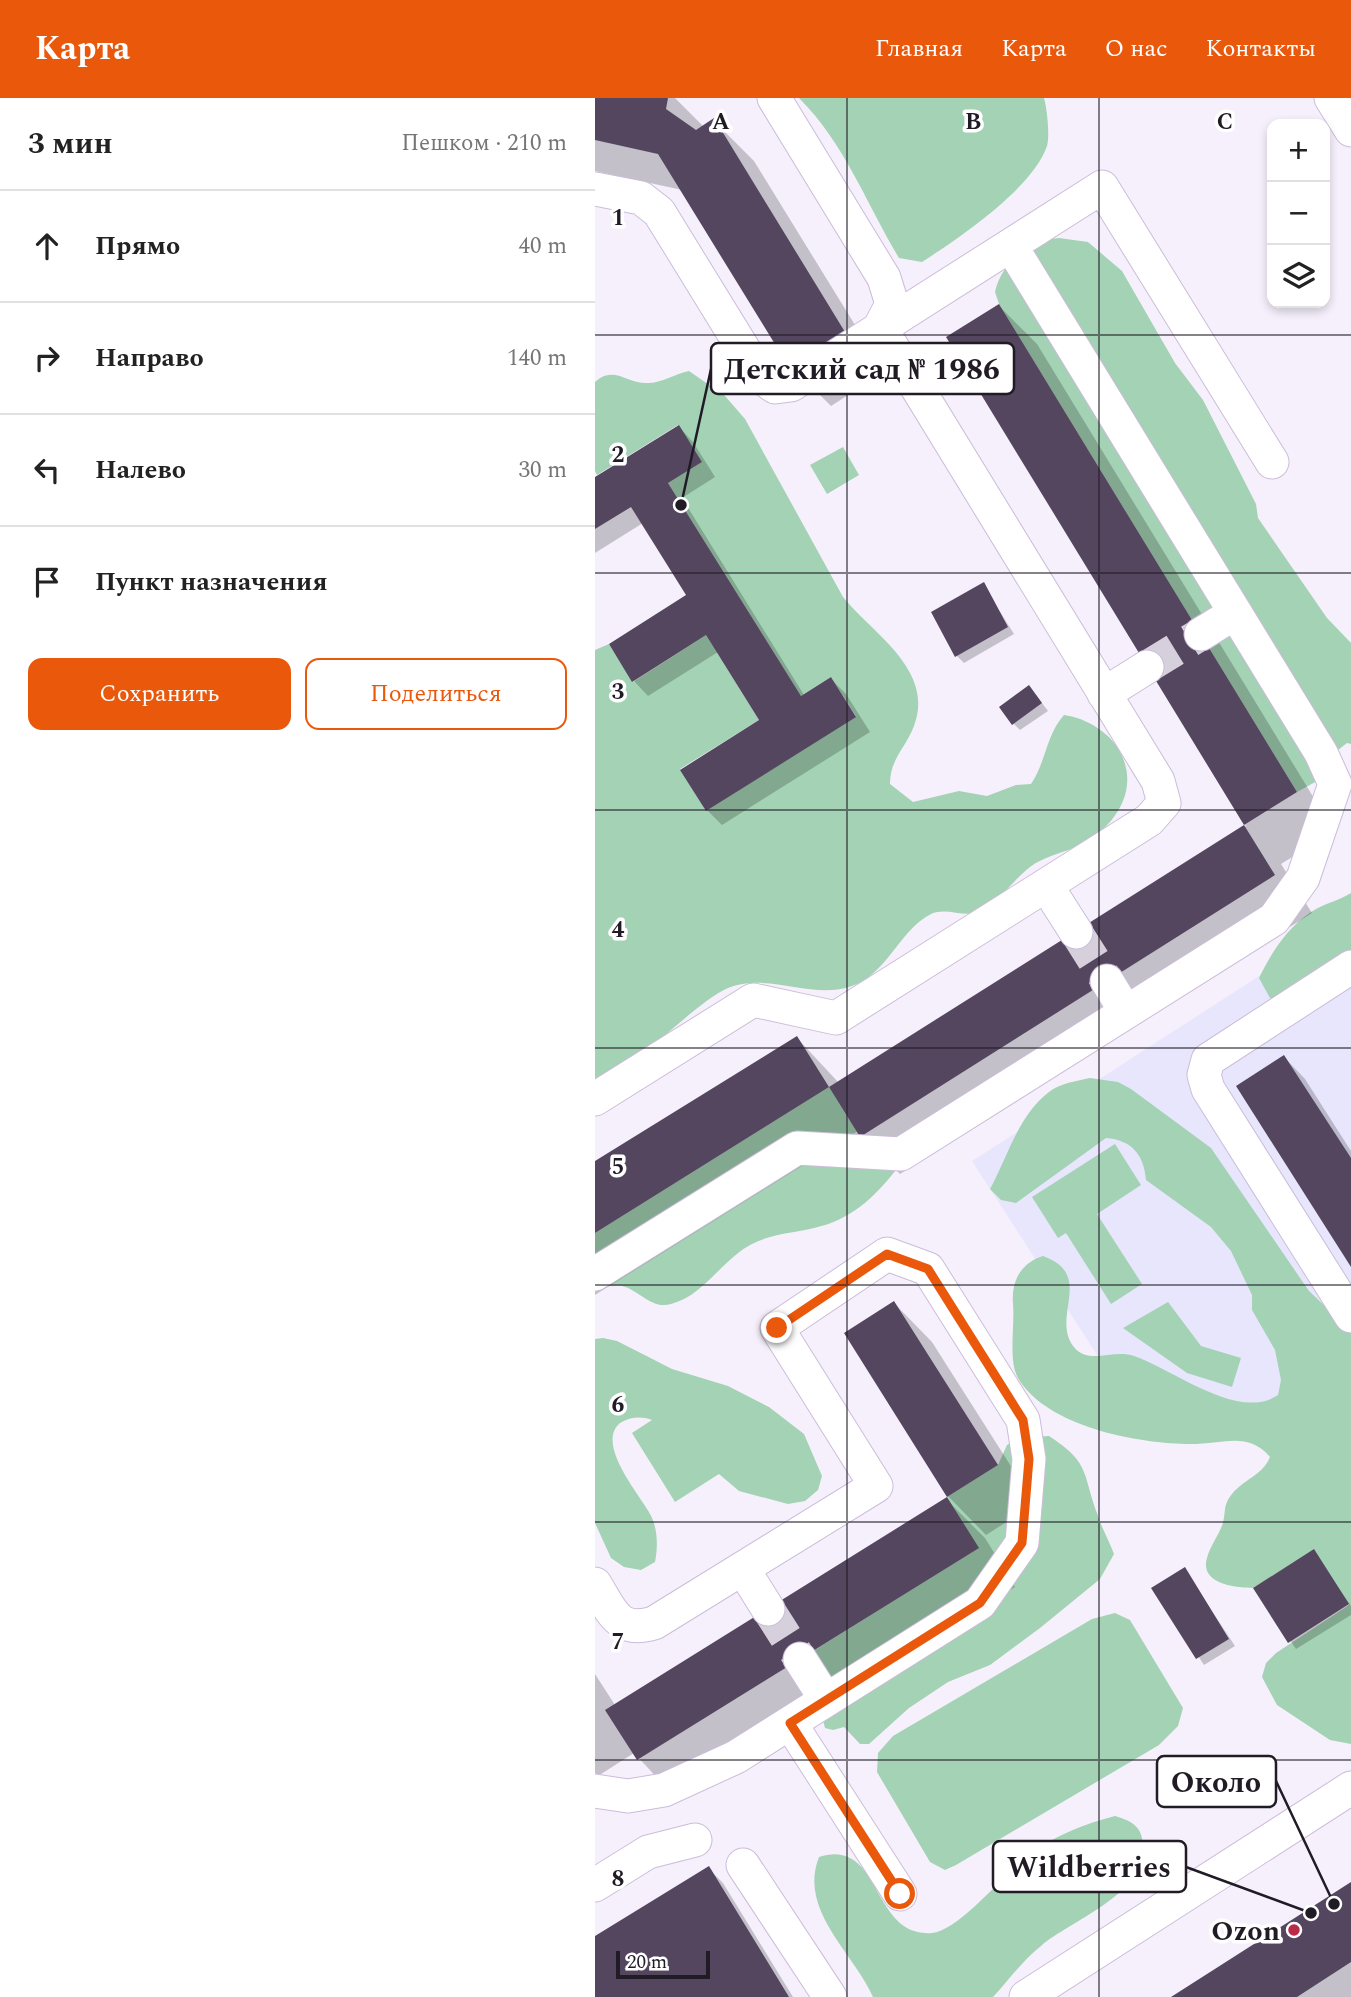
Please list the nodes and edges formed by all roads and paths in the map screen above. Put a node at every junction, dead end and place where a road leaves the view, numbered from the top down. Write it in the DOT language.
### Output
graph roads {
  1 [pos="774,98"];
  2 [pos="1331,98"];
  3 [pos="1351,130"];
  4 [pos="595,189"];
  5 [pos="1011,246"];
  6 [pos="880,327"];
  7 [pos="1272,462"];
  8 [pos="1235,613"];
  9 [pos="1201,634"];
  10 [pos="1147,667"];
  11 [pos="1104,694"];
  12 [pos="1046,885"];
  13 [pos="1076,932"];
  14 [pos="1351,967"];
  15 [pos="1107,981"];
  16 [pos="1126,1012"];
  17 [pos="595,1099"];
  18 [pos="595,1274"];
  19 [pos="1351,1316"];
  20 [pos="743,1569"];
  21 [pos="595,1584"];
  22 [pos="768,1609"];
  23 [pos="800,1659"];
  24 [pos="826,1700"];
  25 [pos="790,1723"];
  26 [pos="1351,1788"];
  27 [pos="595,1791"];
  28 [pos="695,1840"];
  29 [pos="743,1866"];
  30 [pos="595,1885"];
  31 [pos="900,1894"];
  32 [pos="830,1997"];
  33 [pos="1026,1997"];
  1 -- 6 [label="lane"];
  2 -- 3 [label="lane"];
  4 -- 6 [label="lane"];
  5 -- 6 [label="lane"];
  5 -- 7 [label="lane"];
  5 -- 8 [label="lane"];
  6 -- 11 [label="lane"];
  8 -- 9 [label="lane"];
  8 -- 16 [label="lane"];
  10 -- 11 [label="lane"];
  11 -- 12 [label="lane"];
  12 -- 13 [label="lane"];
  12 -- 17 [label="lane"];
  14 -- 19 [label="lane"];
  15 -- 16 [label="lane"];
  16 -- 18 [label="lane"];
  20 -- 21 [label="lane"];
  20 -- 22 [label="lane"];
  20 -- 24 [label="lane"];
  23 -- 24 [label="lane"];
  24 -- 25 [label="lane"];
  25 -- 27 [label="lane"];
  25 -- 31 [label="lane"];
  26 -- 33 [label="lane"];
  28 -- 30 [label="lane"];
  29 -- 32 [label="lane"];
}
